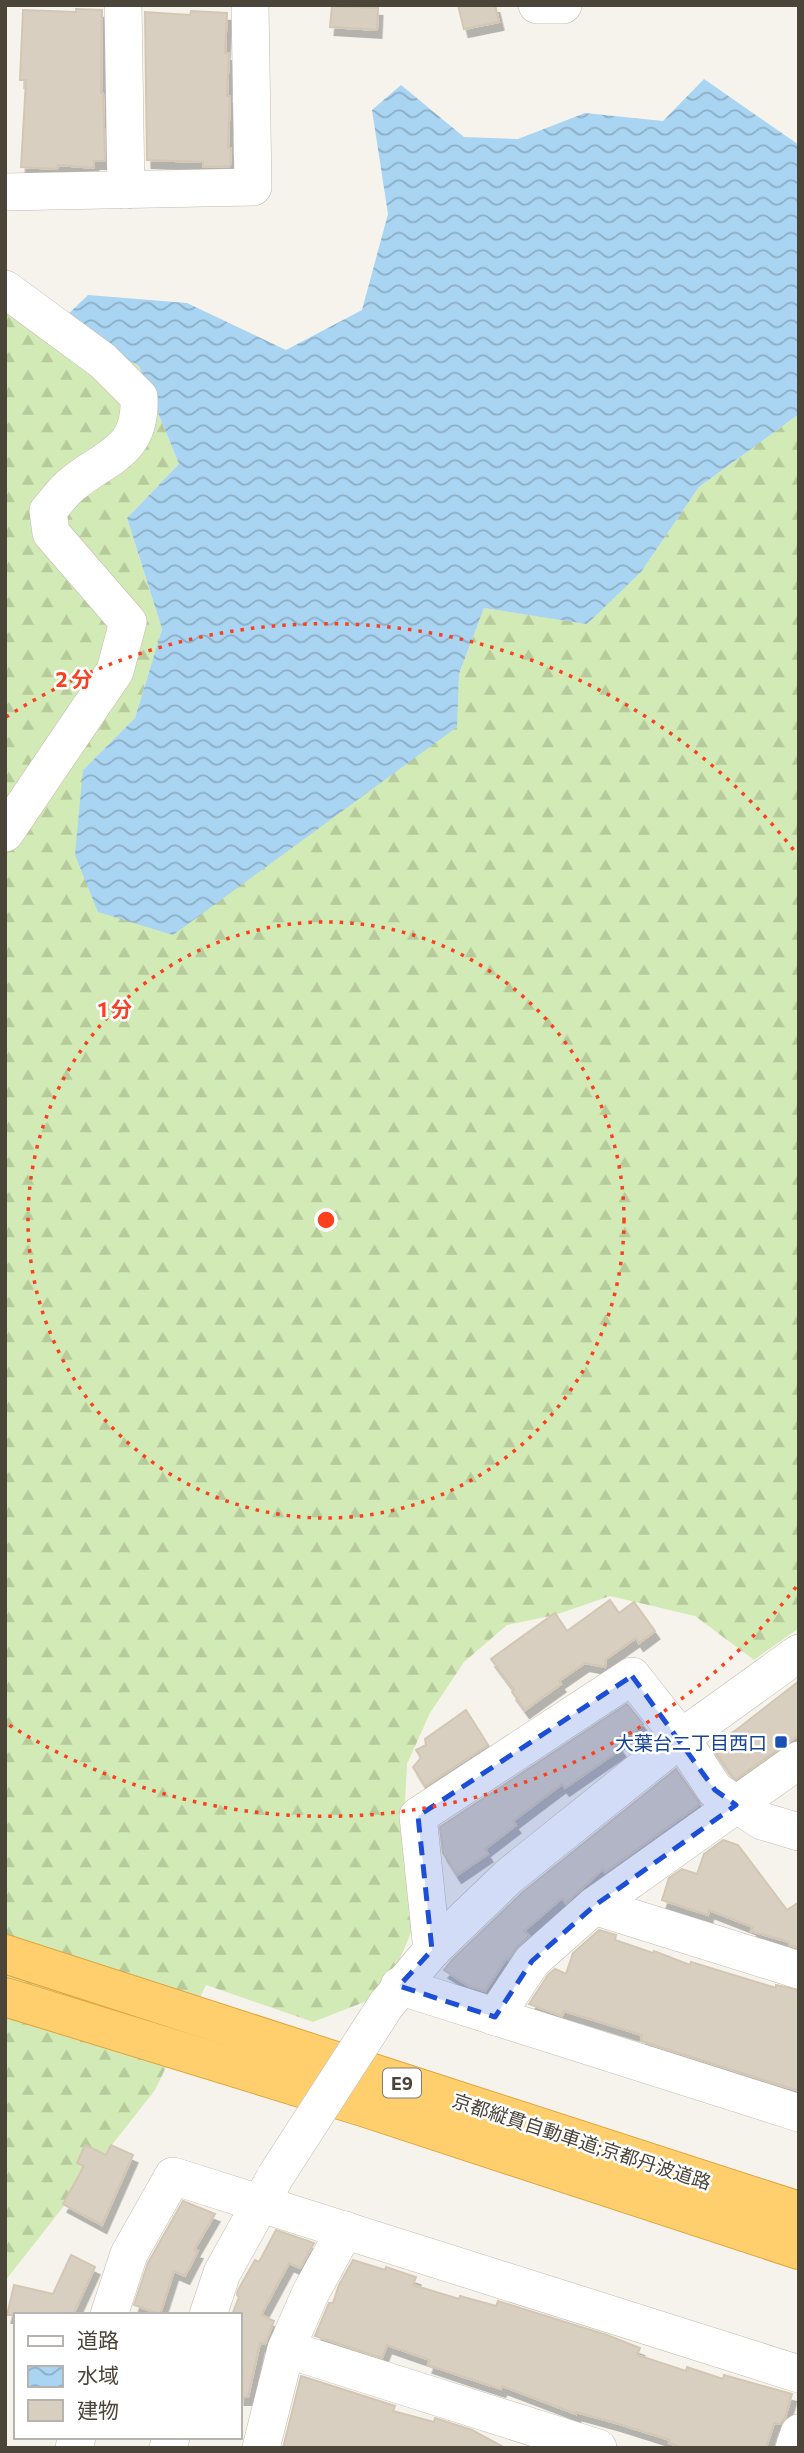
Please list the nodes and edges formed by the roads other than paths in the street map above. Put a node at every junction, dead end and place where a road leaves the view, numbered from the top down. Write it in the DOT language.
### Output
graph roads {
  1 [pos="123,5"];
  2 [pos="250,5"];
  3 [pos="537,5"];
  4 [pos="563,5"];
  5 [pos="126,190"];
  6 [pos="5,192"];
  7 [pos="5,289"];
  8 [pos="5,832"];
  9 [pos="799,1653"];
  10 [pos="681,1738"];
  11 [pos="799,1760"];
  12 [pos="736,1805"];
  13 [pos="799,1832"];
  14 [pos="594,1906"];
  15 [pos="432,1950"];
  16 [pos="5,1954"];
  17 [pos="799,1970"];
  18 [pos="393,1996"];
  19 [pos="5,1997"];
  20 [pos="495,2017"];
  21 [pos="799,2113"];
  22 [pos="268,2190"];
  23 [pos="799,2211"];
  24 [pos="345,2230"];
  25 [pos="799,2250"];
  26 [pos="110,2313"];
  27 [pos="209,2313"];
  28 [pos="286,2349"];
  29 [pos="799,2374"];
  30 [pos="799,2433"];
  31 [pos="261,2448"];
  32 [pos="598,2448"];
  33 [pos="794,2448"];
  1 -- 5 [label="street"];
  2 -- 5 [label="street"];
  3 -- 4 [label="street"];
  5 -- 6 [label="street"];
  7 -- 8 [label="street"];
  9 -- 10 [label="street"];
  10 -- 12 [label="street"];
  10 -- 15 [label="street"];
  10 -- 15 [label="street"];
  11 -- 12 [label="street"];
  12 -- 13 [label="street"];
  12 -- 14 [label="street"];
  14 -- 17 [label="street"];
  14 -- 20 [label="street"];
  15 -- 18 [label="street"];
  16 -- 23 [label="highway, 京都縦貫自動車道;京都丹波道路 / E9"];
  18 -- 20 [label="street"];
  18 -- 22 [label="street, bridge"];
  19 -- 25 [label="highway, 京都縦貫自動車道;京都丹波道路 / E9"];
  20 -- 21 [label="street"];
  22 -- 24 [label="street"];
  22 -- 26 [label="street"];
  22 -- 27 [label="street"];
  24 -- 28 [label="street"];
  24 -- 29 [label="street"];
  28 -- 31 [label="street"];
  28 -- 32 [label="street"];
  30 -- 33 [label="street"];
}
